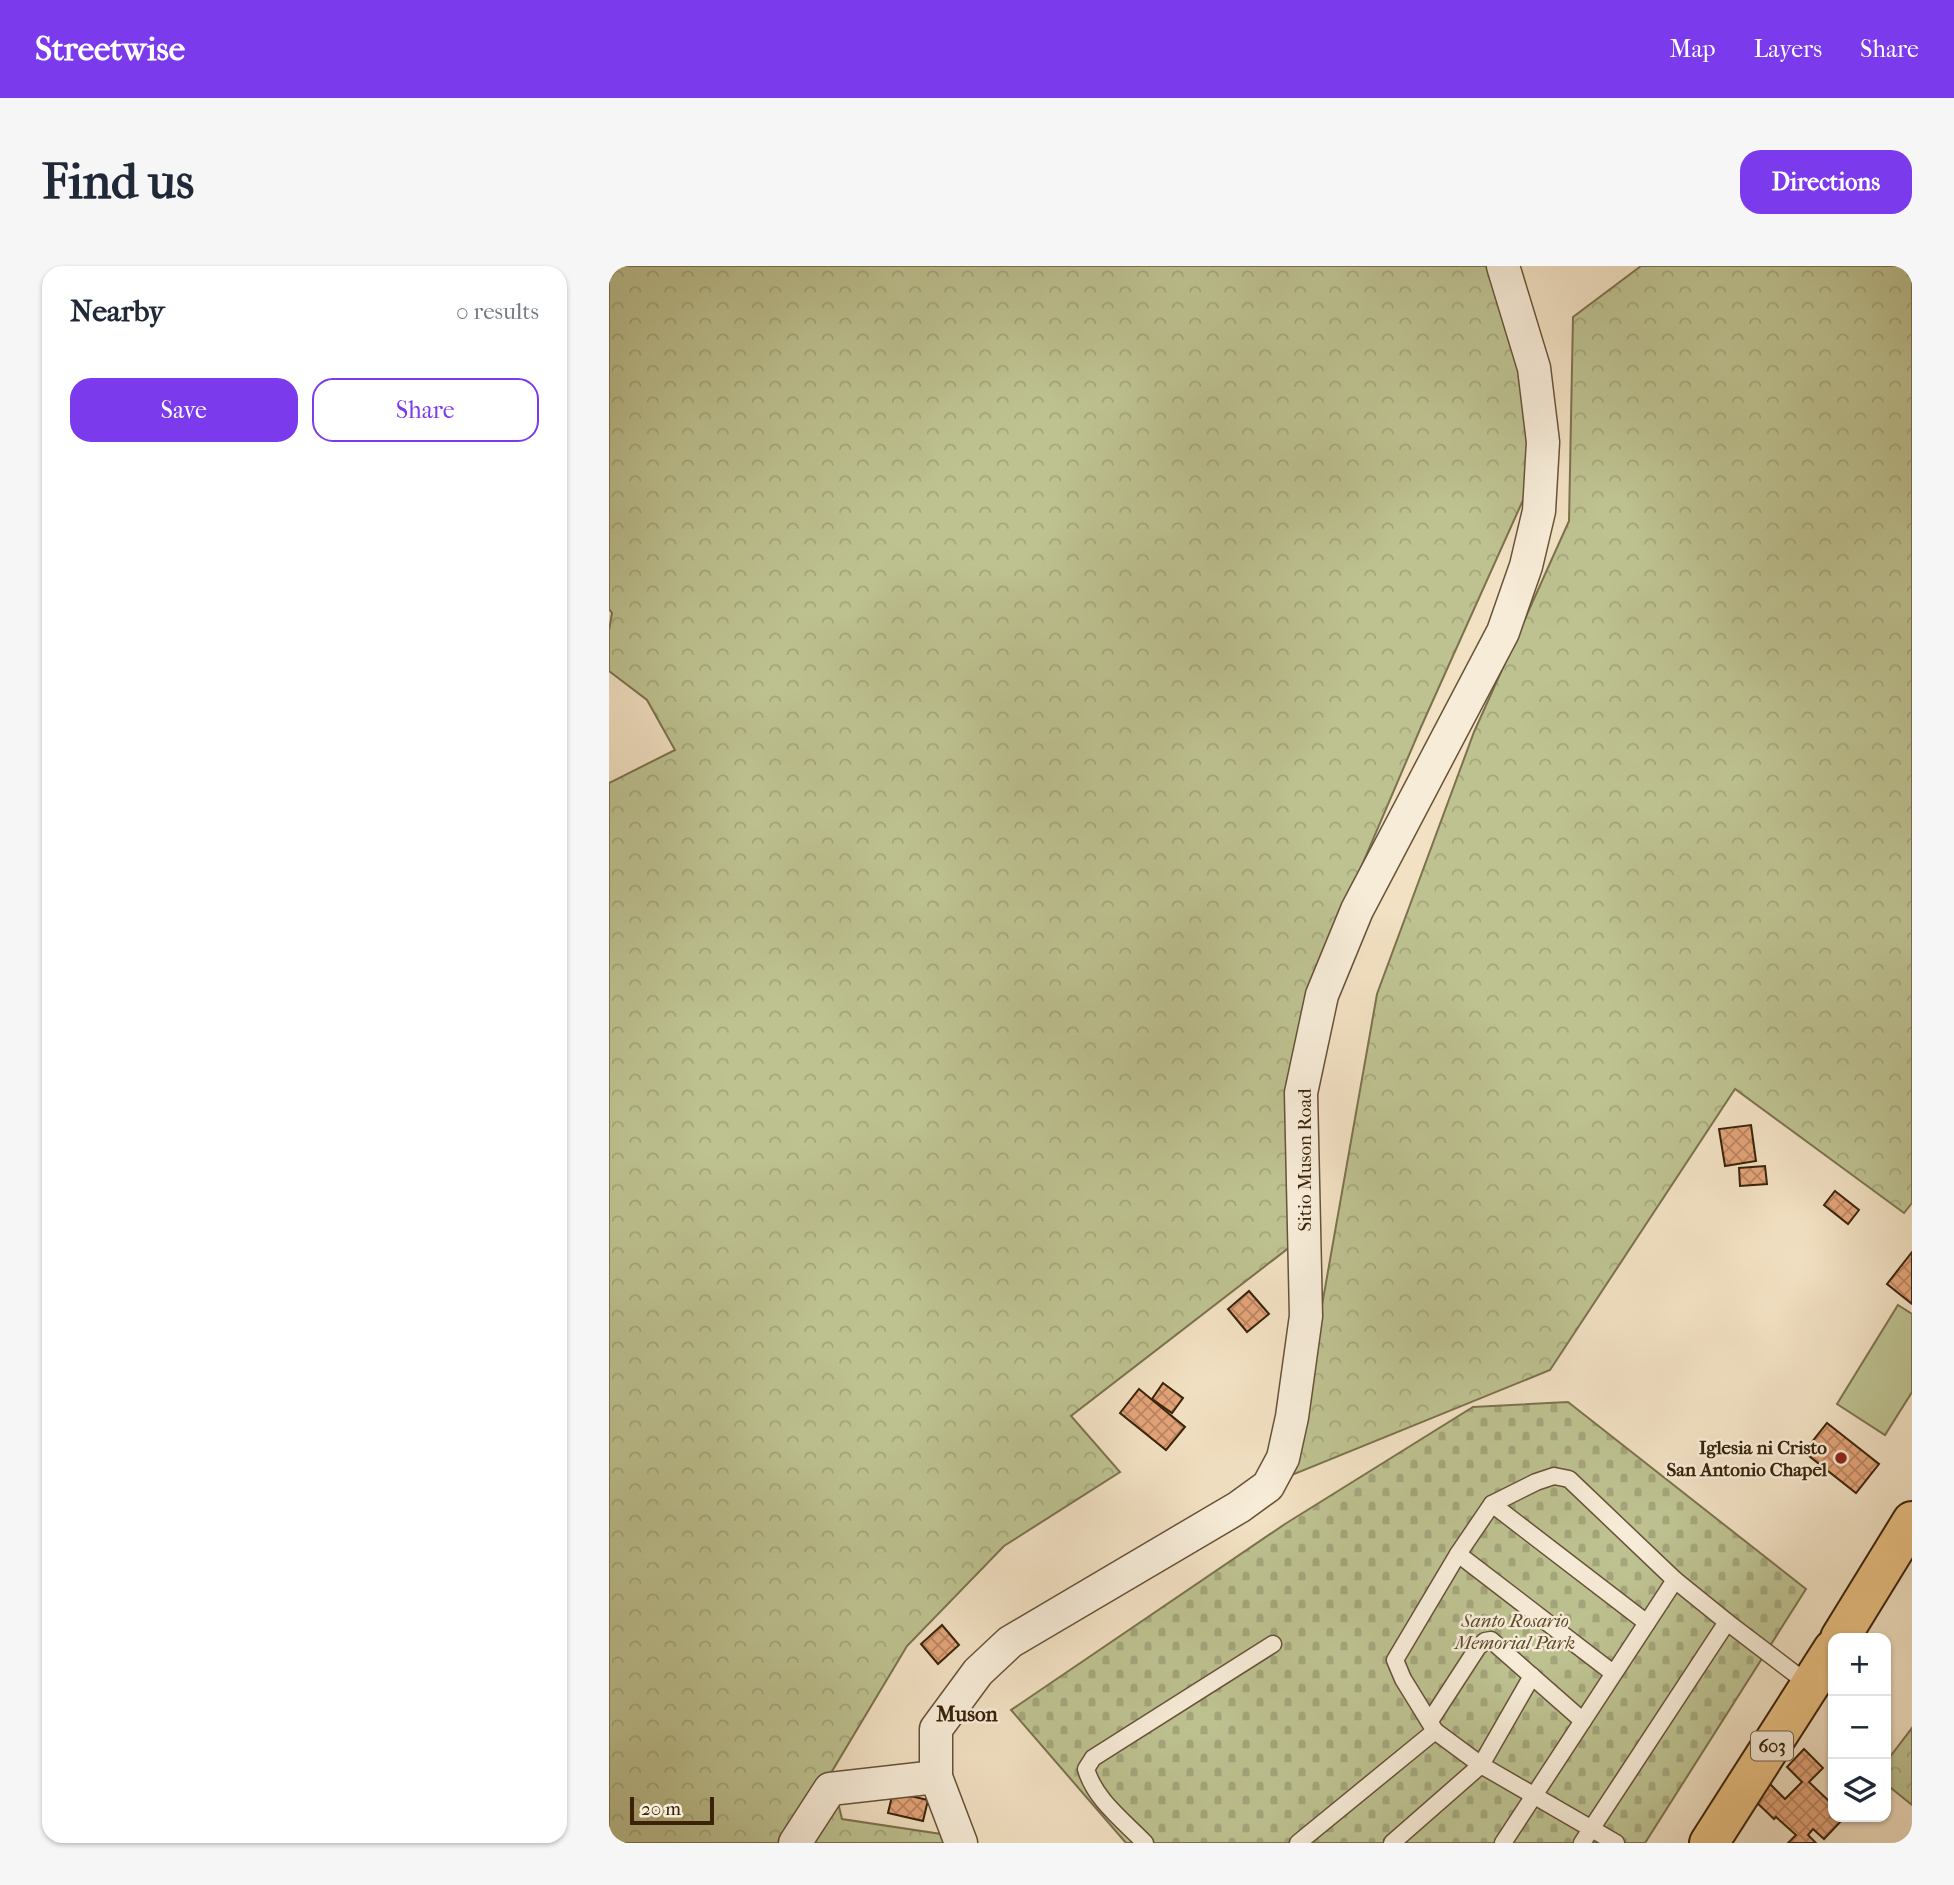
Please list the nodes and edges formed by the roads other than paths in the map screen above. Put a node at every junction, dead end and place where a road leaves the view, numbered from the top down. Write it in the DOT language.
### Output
graph roads {
  1 [pos="1503,266"];
  2 [pos="1492,1504"];
  3 [pos="1912,1521"];
  4 [pos="1458,1554"];
  5 [pos="1675,1580"];
  6 [pos="1727,1622"];
  7 [pos="1647,1623"];
  8 [pos="1843,1633"];
  9 [pos="1273,1644"];
  10 [pos="1828,1657"];
  11 [pos="1613,1673"];
  12 [pos="1532,1676"];
  13 [pos="1811,1686"];
  14 [pos="1583,1721"];
  15 [pos="1432,1726"];
  16 [pos="1481,1765"];
  17 [pos="936,1777"];
  18 [pos="1535,1796"];
  19 [pos="1591,1829"];
  20 [pos="1300,1842"];
  21 [pos="795,1843"];
  22 [pos="961,1843"];
  23 [pos="1146,1843"];
  24 [pos="1392,1843"];
  25 [pos="1503,1843"];
  26 [pos="1582,1843"];
  27 [pos="1616,1843"];
  28 [pos="1709,1843"];
  1 -- 17 [label="street, Sitio Muson Road"];
  2 -- 4 [label="lane"];
  2 -- 5 [label="lane"];
  2 -- 7 [label="lane"];
  3 -- 8 [label="main road"];
  4 -- 11 [label="lane"];
  4 -- 15 [label="lane"];
  5 -- 6 [label="lane"];
  5 -- 7 [label="lane"];
  6 -- 13 [label="lane"];
  6 -- 19 [label="lane"];
  7 -- 11 [label="lane"];
  9 -- 23 [label="lane"];
  10 -- 13 [label="main road, 603"];
  11 -- 14 [label="lane"];
  12 -- 14 [label="lane"];
  12 -- 15 [label="lane"];
  12 -- 16 [label="lane"];
  13 -- 28 [label="main road, 603"];
  14 -- 18 [label="lane"];
  15 -- 16 [label="lane"];
  15 -- 20 [label="lane"];
  16 -- 18 [label="lane"];
  16 -- 24 [label="lane"];
  17 -- 21 [label="street"];
  17 -- 22 [label="street, Sitio Muson Road"];
  18 -- 19 [label="lane"];
  18 -- 25 [label="lane"];
  19 -- 26 [label="lane"];
  19 -- 27 [label="lane"];
}
